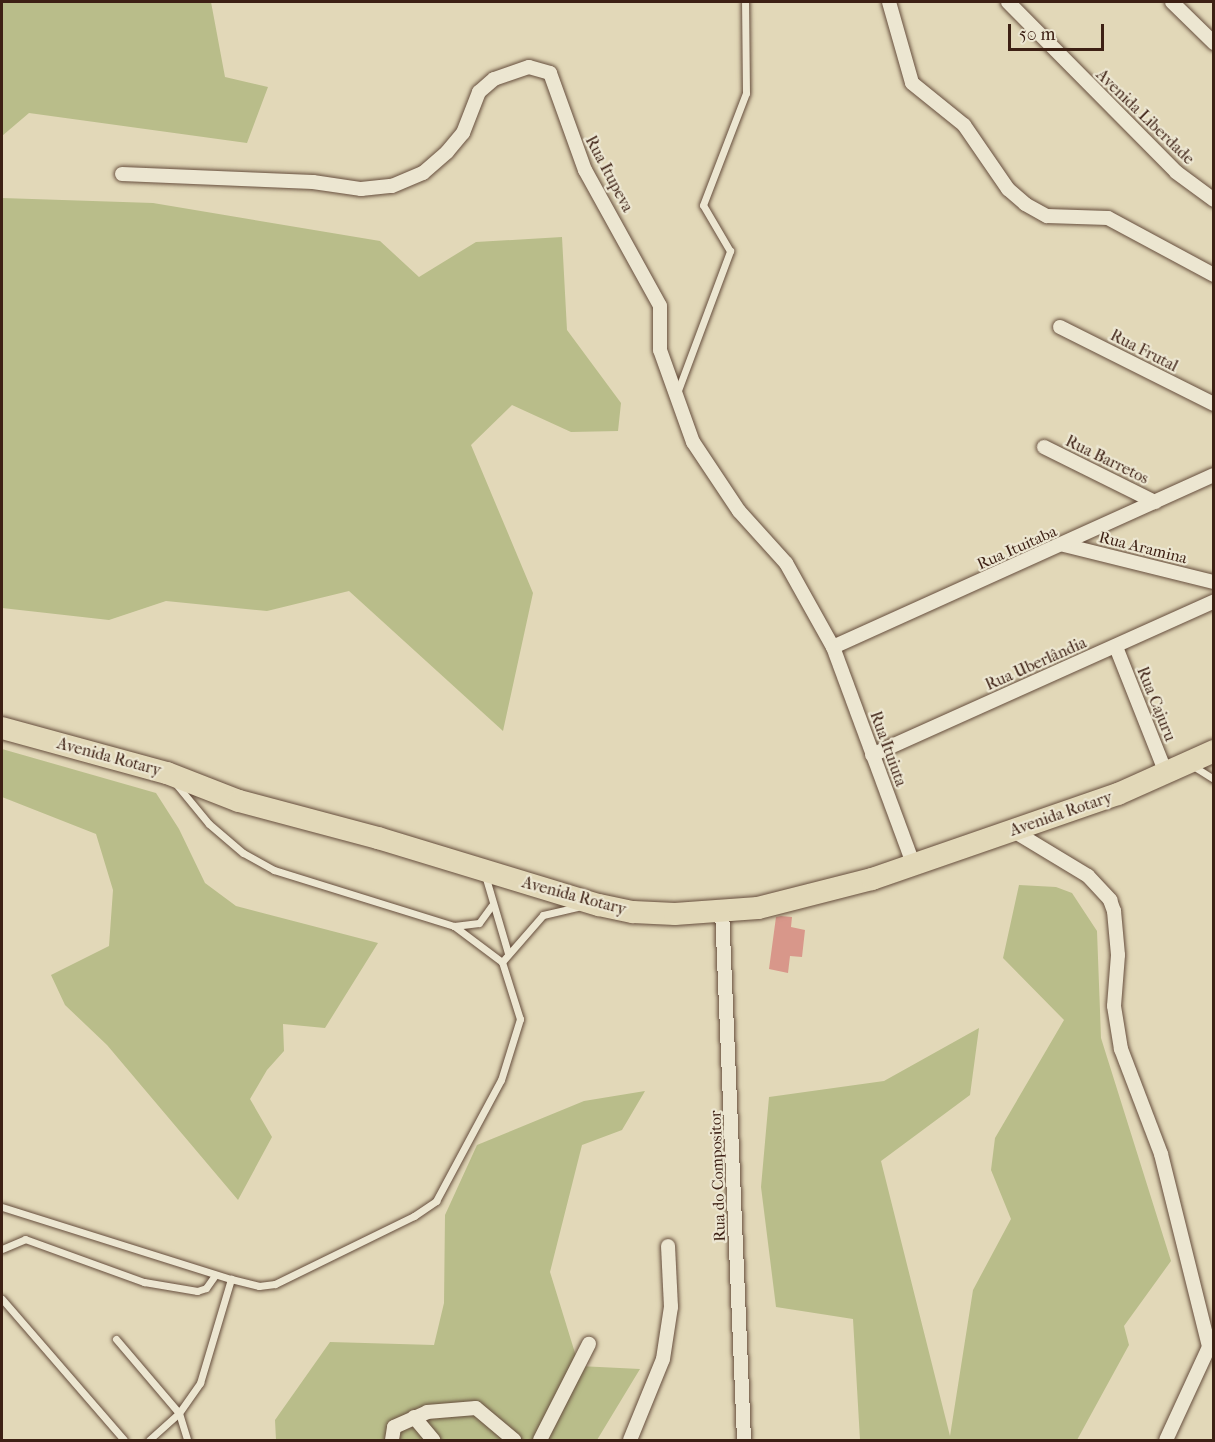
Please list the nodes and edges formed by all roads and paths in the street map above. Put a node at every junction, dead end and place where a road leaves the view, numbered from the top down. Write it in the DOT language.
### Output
graph roads {
  1 [pos="745,2"];
  2 [pos="889,2"];
  3 [pos="1008,2"];
  4 [pos="1172,2"];
  5 [pos="1214,43"];
  6 [pos="122,174"];
  7 [pos="1214,200"];
  8 [pos="1214,275"];
  9 [pos="1060,327"];
  10 [pos="675,398"];
  11 [pos="1214,404"];
  12 [pos="1044,447"];
  13 [pos="1214,475"];
  14 [pos="1155,502"];
  15 [pos="1065,545"];
  16 [pos="1214,582"];
  17 [pos="1214,601"];
  18 [pos="833,647"];
  19 [pos="1116,647"];
  20 [pos="2,728"];
  21 [pos="1214,751"];
  22 [pos="872,755"];
  23 [pos="1188,763"];
  24 [pos="166,773"];
  25 [pos="1166,773"];
  26 [pos="1214,779"];
  27 [pos="1012,830"];
  28 [pos="913,863"];
  29 [pos="484,871"];
  30 [pos="492,905"];
  31 [pos="599,905"];
  32 [pos="722,910"];
  33 [pos="454,926"];
  34 [pos="508,953"];
  35 [pos="502,962"];
  36 [pos="2,1207"];
  37 [pos="668,1246"];
  38 [pos="2,1249"];
  39 [pos="214,1275"];
  40 [pos="231,1279"];
  41 [pos="2,1299"];
  42 [pos="116,1339"];
  43 [pos="589,1344"];
  44 [pos="1211,1348"];
  45 [pos="179,1413"];
  46 [pos="414,1417"];
  47 [pos="124,1440"];
  48 [pos="149,1440"];
  49 [pos="187,1440"];
  50 [pos="392,1440"];
  51 [pos="433,1440"];
  52 [pos="514,1440"];
  53 [pos="540,1440"];
  54 [pos="630,1440"];
  55 [pos="744,1440"];
  56 [pos="1166,1440"];
  1 -- 10 [label="lane"];
  2 -- 8 [label="street"];
  3 -- 7 [label="street, Avenida Liberdade"];
  4 -- 5 [label="street"];
  6 -- 10 [label="street, Rua Itupeva"];
  9 -- 11 [label="street, Rua Frutal"];
  10 -- 18 [label="street, Rua Itupeva"];
  12 -- 14 [label="street, Rua Barretos"];
  13 -- 14 [label="street, Rua Ituitaba"];
  14 -- 15 [label="street, Rua Ituitaba"];
  15 -- 16 [label="street, Rua Aramina"];
  15 -- 18 [label="street, Rua Ituitaba"];
  17 -- 19 [label="street, Rua Uberlândia"];
  18 -- 22 [label="street, Rua Ituiuta"];
  19 -- 22 [label="street, Rua Uberlândia"];
  19 -- 25 [label="street, Rua Cajuru"];
  20 -- 24 [label="main road, Avenida Rotary"];
  21 -- 23 [label="main road, Avenida Rotary"];
  22 -- 28 [label="street, Rua Ituiuta"];
  23 -- 25 [label="main road, Avenida Rotary"];
  23 -- 26 [label="lane"];
  24 -- 29 [label="main road, Avenida Rotary"];
  24 -- 33 [label="lane"];
  25 -- 27 [label="main road, Avenida Rotary"];
  27 -- 28 [label="main road, Avenida Rotary"];
  27 -- 44 [label="street"];
  28 -- 32 [label="main road, Avenida Rotary"];
  29 -- 30 [label="lane"];
  29 -- 31 [label="main road, Avenida Rotary"];
  30 -- 33 [label="lane"];
  30 -- 34 [label="lane"];
  31 -- 32 [label="main road, Avenida Rotary"];
  31 -- 34 [label="lane"];
  32 -- 55 [label="street, Rua do Compositor"];
  33 -- 35 [label="lane"];
  34 -- 35 [label="lane"];
  35 -- 40 [label="lane"];
  36 -- 39 [label="lane"];
  37 -- 54 [label="street"];
  38 -- 39 [label="lane"];
  39 -- 40 [label="lane"];
  40 -- 45 [label="lane"];
  41 -- 47 [label="lane"];
  42 -- 45 [label="lane"];
  43 -- 53 [label="street"];
  44 -- 56 [label="street"];
  45 -- 48 [label="lane"];
  45 -- 49 [label="lane"];
  46 -- 50 [label="street"];
  46 -- 51 [label="street"];
  46 -- 52 [label="street"];
}
